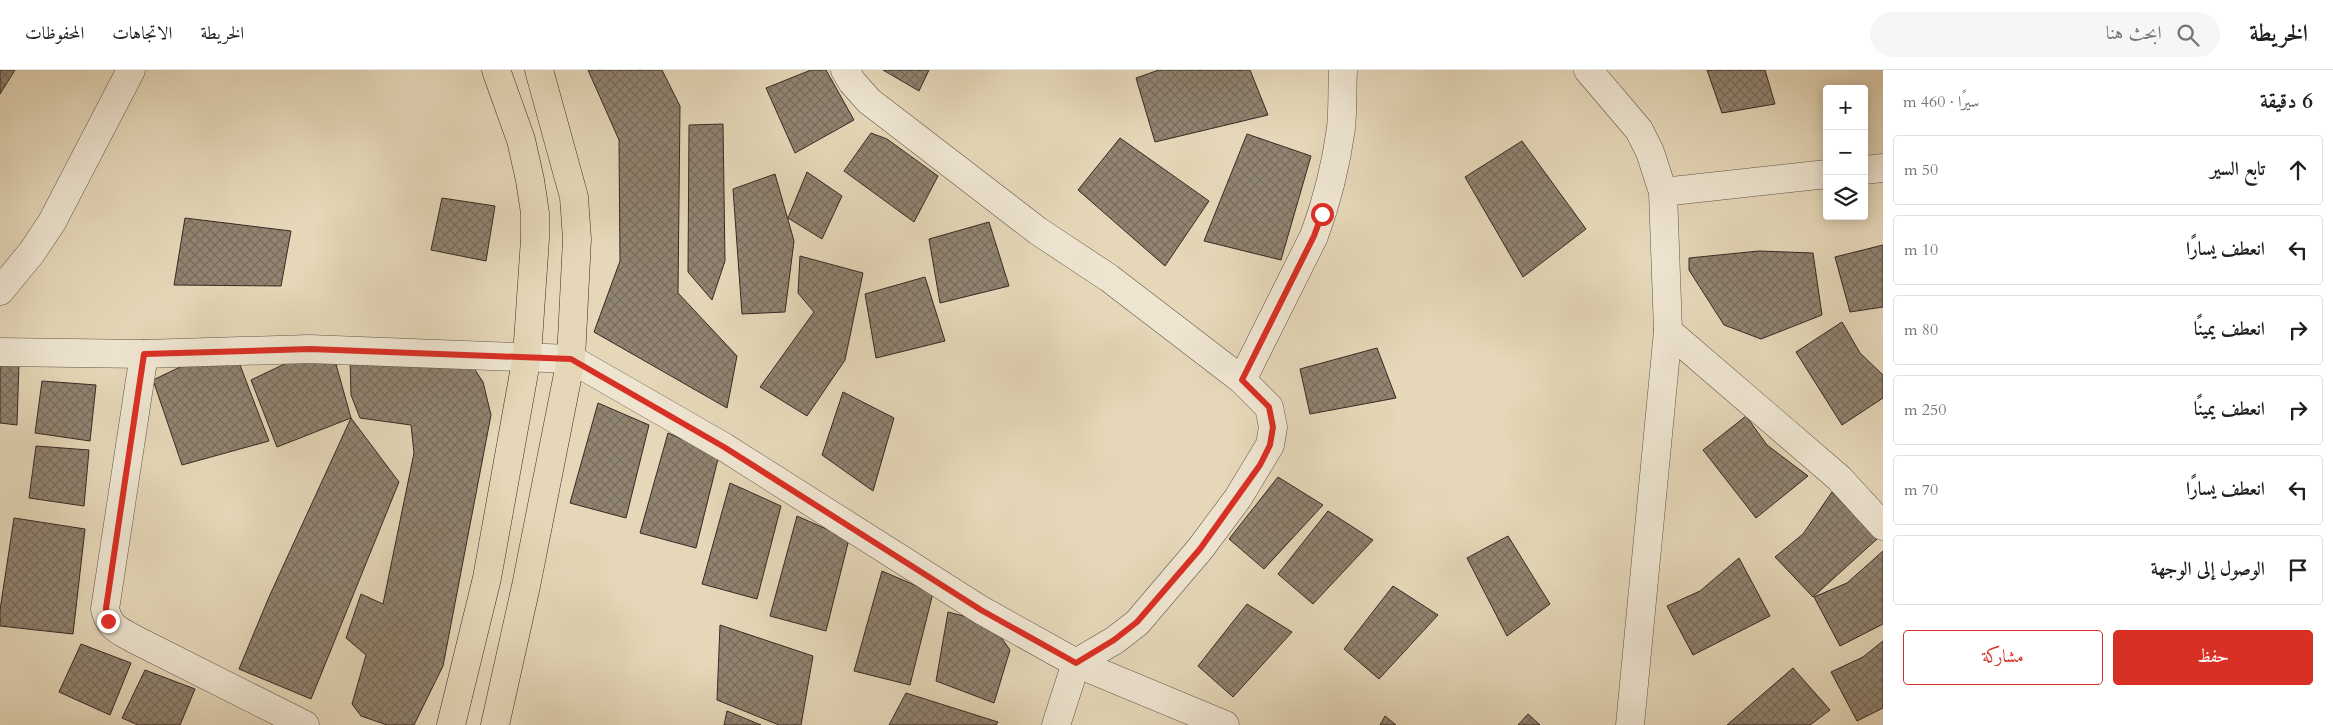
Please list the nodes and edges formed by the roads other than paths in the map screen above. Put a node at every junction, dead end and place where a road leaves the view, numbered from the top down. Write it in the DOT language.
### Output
graph roads {
  1 [pos="131,70"];
  2 [pos="496,70"];
  3 [pos="539,70"];
  4 [pos="845,70"];
  5 [pos="1343,70"];
  6 [pos="1588,70"];
  7 [pos="1883,168"];
  8 [pos="1868,170"];
  9 [pos="1823,174"];
  10 [pos="1662,192"];
  11 [pos="0,291"];
  12 [pos="1668,331"];
  13 [pos="0,352"];
  14 [pos="144,354"];
  15 [pos="527,356"];
  16 [pos="571,359"];
  17 [pos="1242,380"];
  18 [pos="1883,526"];
  19 [pos="1076,663"];
  20 [pos="305,725"];
  21 [pos="452,725"];
  22 [pos="495,725"];
  23 [pos="1056,725"];
  24 [pos="1225,725"];
  25 [pos="1630,725"];
  1 -- 11 [label="street"];
  2 -- 15 [label="main road"];
  3 -- 16 [label="main road"];
  4 -- 17 [label="street"];
  5 -- 17 [label="street"];
  6 -- 10 [label="street"];
  7 -- 8 [label="street"];
  9 -- 10 [label="street"];
  10 -- 12 [label="street"];
  12 -- 18 [label="street"];
  12 -- 25 [label="street"];
  13 -- 14 [label="street"];
  14 -- 15 [label="street"];
  14 -- 20 [label="street"];
  15 -- 16 [label="street"];
  15 -- 21 [label="main road"];
  16 -- 19 [label="street"];
  16 -- 22 [label="main road"];
  17 -- 19 [label="street"];
  19 -- 23 [label="street"];
  19 -- 24 [label="street"];
}
